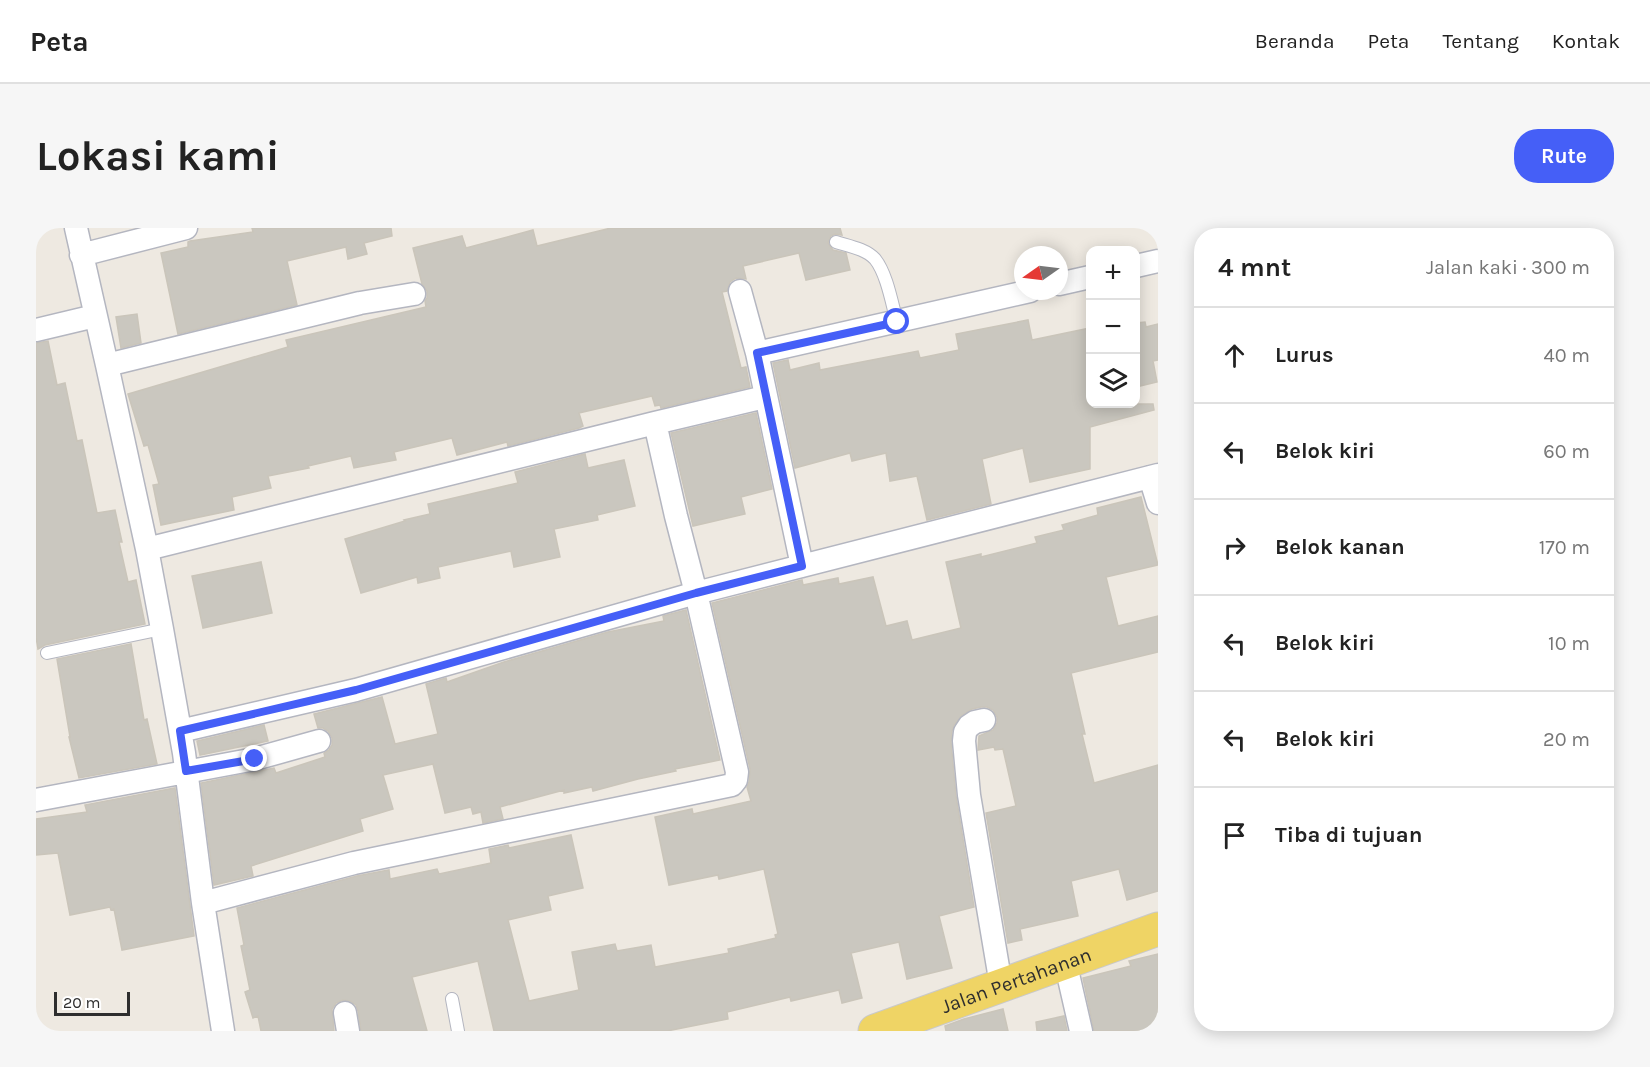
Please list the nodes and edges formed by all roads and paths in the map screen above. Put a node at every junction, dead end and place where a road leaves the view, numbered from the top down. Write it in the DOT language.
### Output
graph roads {
  1 [pos="75,228"];
  2 [pos="186,228"];
  3 [pos="836,242"];
  4 [pos="81,255"];
  5 [pos="1158,261"];
  6 [pos="1140,265"];
  7 [pos="1086,278"];
  8 [pos="1068,282"];
  9 [pos="740,291"];
  10 [pos="414,294"];
  11 [pos="1014,295"];
  12 [pos="95,316"];
  13 [pos="897,322"];
  14 [pos="36,330"];
  15 [pos="757,353"];
  16 [pos="107,365"];
  17 [pos="765,397"];
  18 [pos="655,423"];
  19 [pos="1154,476"];
  20 [pos="1158,503"];
  21 [pos="147,549"];
  22 [pos="802,566"];
  23 [pos="696,593"];
  24 [pos="162,629"];
  25 [pos="47,653"];
  26 [pos="984,720"];
  27 [pos="180,731"];
  28 [pos="319,741"];
  29 [pos="186,771"];
  30 [pos="36,800"];
  31 [pos="203,903"];
  32 [pos="1157,935"];
  33 [pos="1065,962"];
  34 [pos="1001,985"];
  35 [pos="452,999"];
  36 [pos="916,1024"];
  37 [pos="879,1030"];
  38 [pos="223,1031"];
  39 [pos="458,1031"];
  40 [pos="1081,1031"];
  1 -- 4 [label="street"];
  2 -- 4 [label="street"];
  3 -- 13 [label="lane"];
  4 -- 12 [label="street"];
  5 -- 6 [label="street"];
  7 -- 8 [label="street"];
  9 -- 15 [label="street"];
  10 -- 16 [label="street"];
  11 -- 13 [label="street"];
  12 -- 14 [label="street"];
  12 -- 16 [label="street"];
  13 -- 15 [label="street"];
  15 -- 17 [label="street"];
  16 -- 21 [label="street"];
  17 -- 18 [label="street"];
  17 -- 22 [label="street"];
  18 -- 21 [label="street"];
  18 -- 23 [label="street"];
  19 -- 20 [label="street"];
  19 -- 22 [label="street"];
  21 -- 24 [label="street"];
  22 -- 23 [label="street"];
  23 -- 27 [label="street"];
  23 -- 31 [label="street"];
  24 -- 25 [label="lane"];
  24 -- 27 [label="street"];
  26 -- 34 [label="street"];
  27 -- 29 [label="street"];
  28 -- 29 [label="street"];
  29 -- 30 [label="street"];
  29 -- 31 [label="street"];
  31 -- 38 [label="street"];
  32 -- 33 [label="main road, Jalan Pertahanan"];
  33 -- 34 [label="main road, Jalan Pertahanan"];
  33 -- 40 [label="street"];
  34 -- 36 [label="main road, Jalan Pertahanan"];
  35 -- 39 [label="lane"];
  36 -- 37 [label="main road, Jalan Pertahanan"];
}
